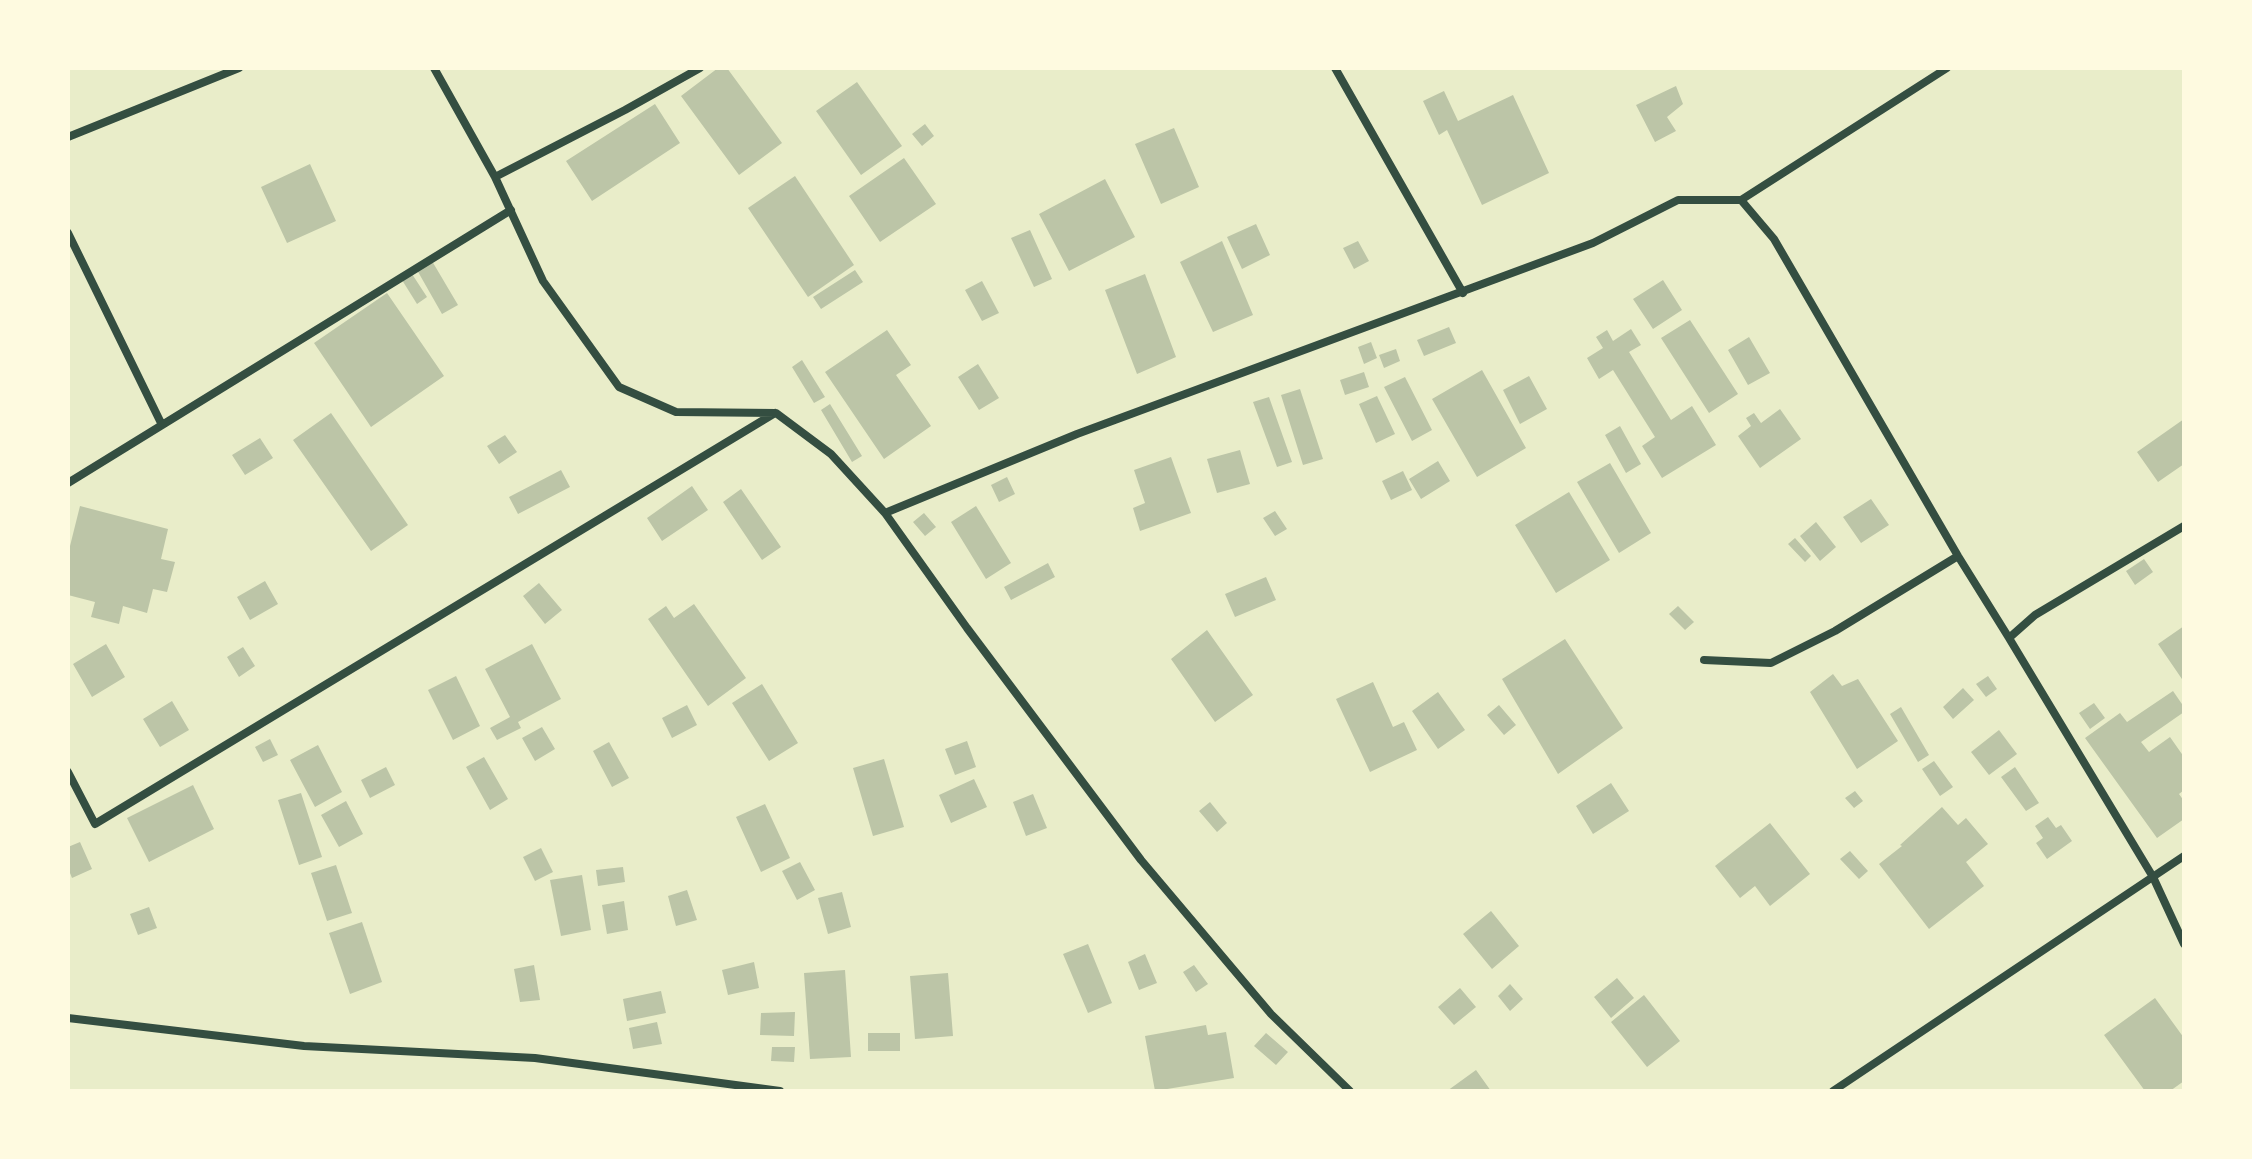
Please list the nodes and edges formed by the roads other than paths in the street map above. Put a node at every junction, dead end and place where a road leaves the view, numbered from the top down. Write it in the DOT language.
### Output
graph roads {
  1 [pos="239,68"];
  2 [pos="434,68"];
  3 [pos="700,68"];
  4 [pos="1335,68"];
  5 [pos="1947,68"];
  6 [pos="68,137"];
  7 [pos="495,177"];
  8 [pos="1741,200"];
  9 [pos="511,210"];
  10 [pos="68,233"];
  11 [pos="1463,293"];
  12 [pos="776,413"];
  13 [pos="162,425"];
  14 [pos="68,483"];
  15 [pos="885,513"];
  16 [pos="2184,526"];
  17 [pos="1958,556"];
  18 [pos="2009,638"];
  19 [pos="1704,660"];
  20 [pos="68,772"];
  21 [pos="2184,856"];
  22 [pos="2153,877"];
  23 [pos="2184,944"];
  24 [pos="68,1018"];
  25 [pos="780,1091"];
  26 [pos="1350,1091"];
  27 [pos="1833,1091"];
  1 -- 6 [label="street"];
  2 -- 7 [label="street"];
  3 -- 7 [label="street"];
  4 -- 11 [label="street"];
  5 -- 8 [label="street"];
  7 -- 9 [label="street"];
  8 -- 11 [label="street"];
  8 -- 17 [label="street"];
  9 -- 12 [label="street"];
  9 -- 13 [label="street"];
  10 -- 13 [label="street"];
  11 -- 15 [label="street"];
  12 -- 15 [label="street"];
  12 -- 20 [label="street"];
  13 -- 14 [label="street"];
  15 -- 26 [label="street"];
  16 -- 18 [label="street"];
  17 -- 18 [label="street"];
  17 -- 19 [label="street"];
  18 -- 22 [label="street"];
  21 -- 22 [label="street"];
  22 -- 23 [label="street"];
  22 -- 27 [label="street"];
  24 -- 25 [label="street"];
}
